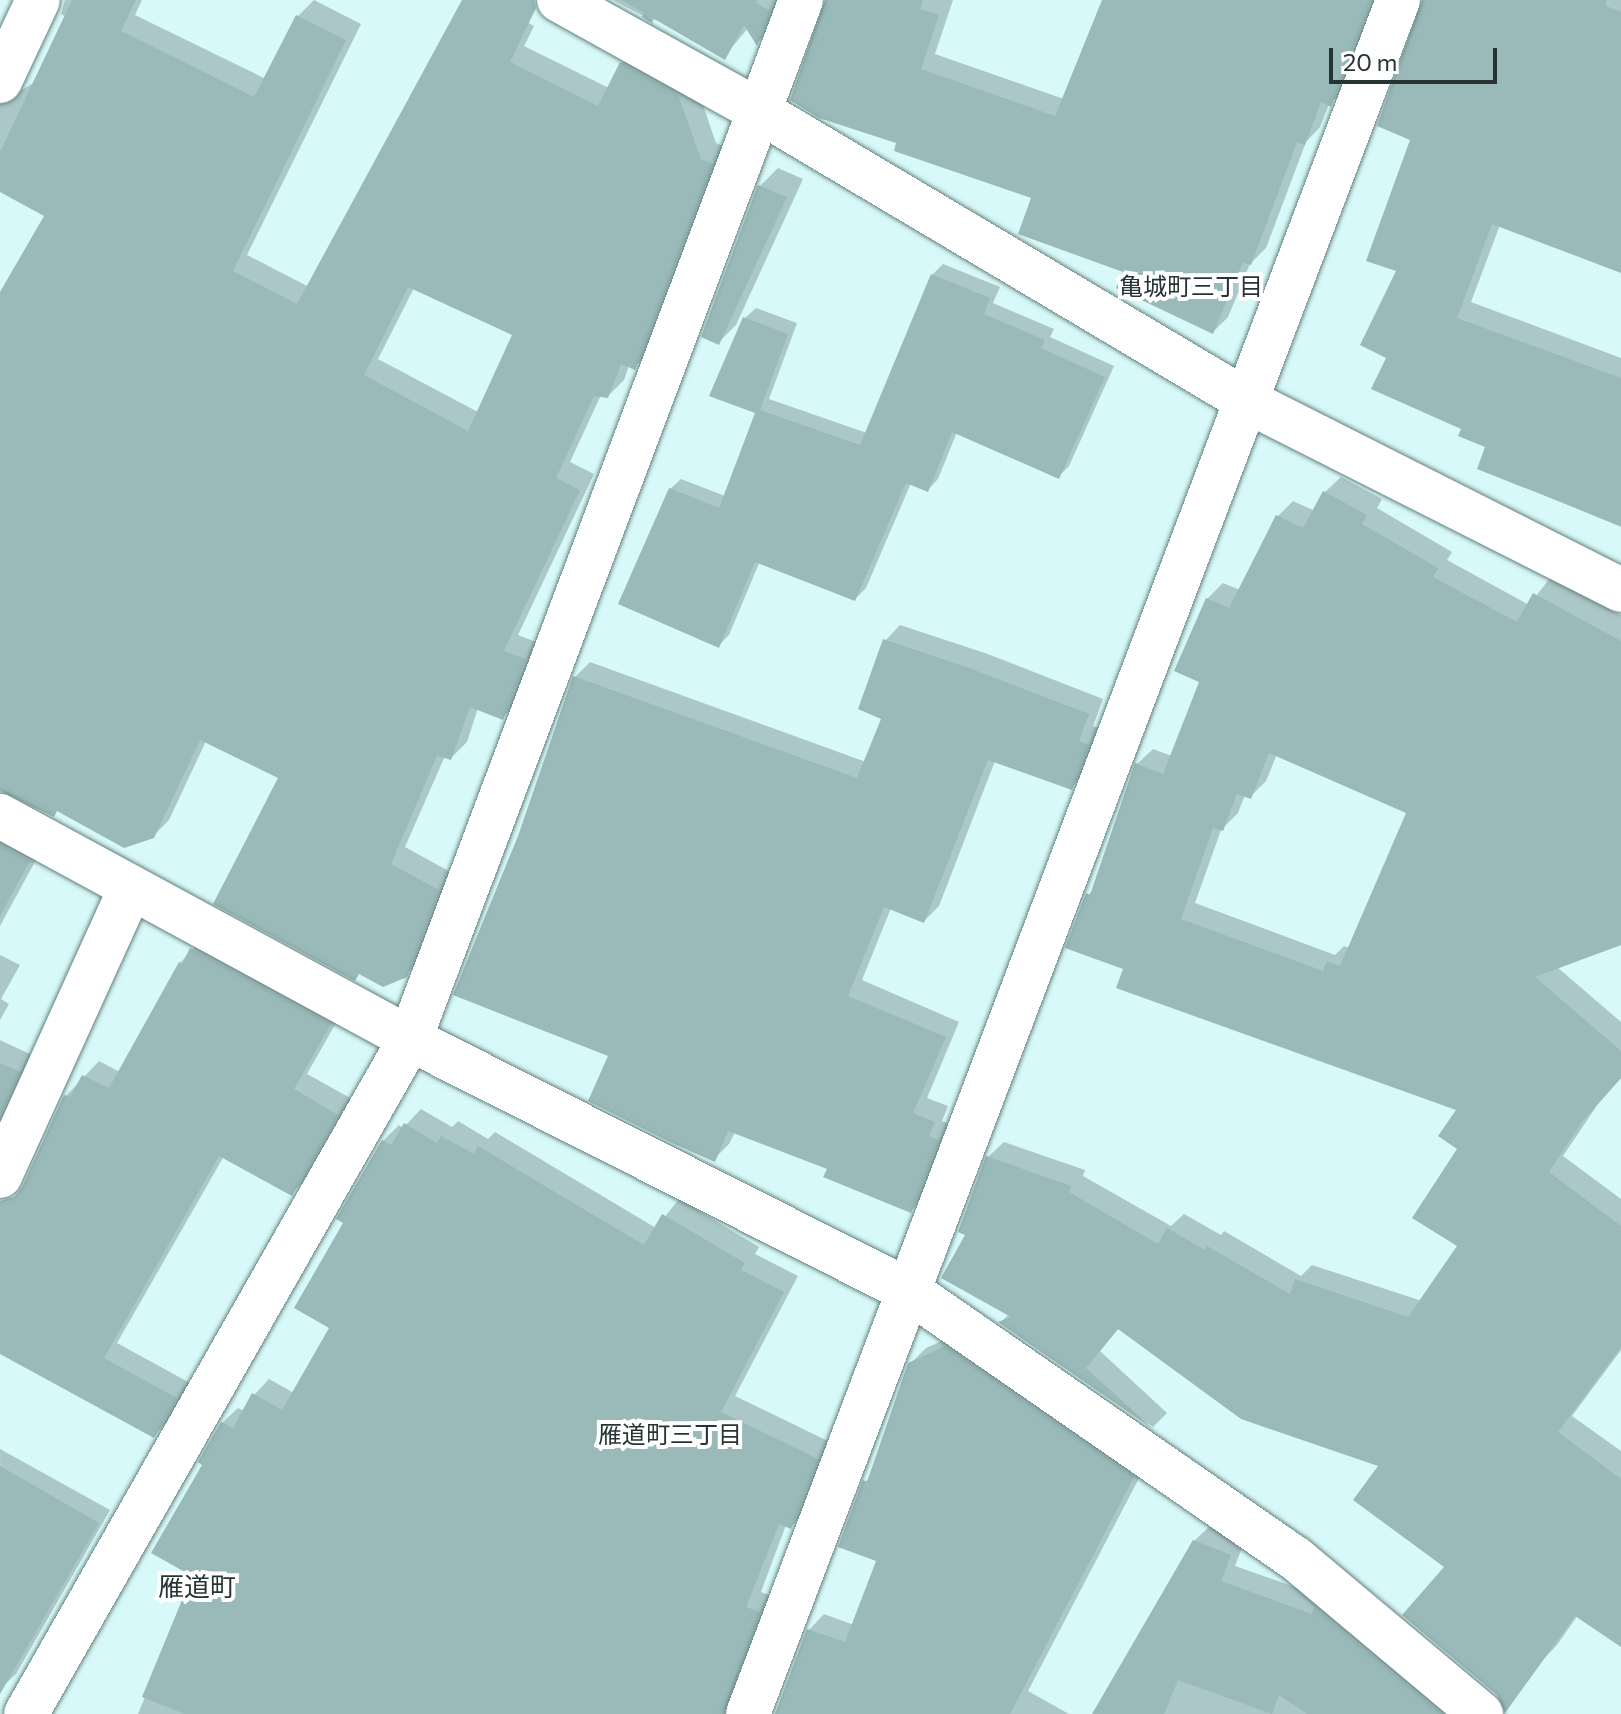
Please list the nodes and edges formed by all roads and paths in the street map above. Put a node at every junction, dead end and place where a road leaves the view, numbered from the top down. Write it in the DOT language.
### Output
graph roads {
  1 [pos="38,0"];
  2 [pos="559,0"];
  3 [pos="801,0"];
  4 [pos="1398,0"];
  5 [pos="0,81"];
  6 [pos="759,111"];
  7 [pos="1247,401"];
  8 [pos="1621,590"];
  9 [pos="0,816"];
  10 [pos="131,887"];
  11 [pos="410,1039"];
  12 [pos="0,1176"];
  13 [pos="909,1291"];
  14 [pos="26,1714"];
  15 [pos="748,1714"];
  16 [pos="1481,1714"];
  1 -- 5 [label="street"];
  2 -- 6 [label="street"];
  3 -- 6 [label="street"];
  4 -- 7 [label="street"];
  6 -- 7 [label="street"];
  6 -- 11 [label="street"];
  7 -- 8 [label="street"];
  7 -- 13 [label="street"];
  9 -- 10 [label="street"];
  10 -- 11 [label="street"];
  10 -- 12 [label="street"];
  11 -- 13 [label="street"];
  11 -- 14 [label="street"];
  13 -- 15 [label="street"];
  13 -- 16 [label="street"];
}
